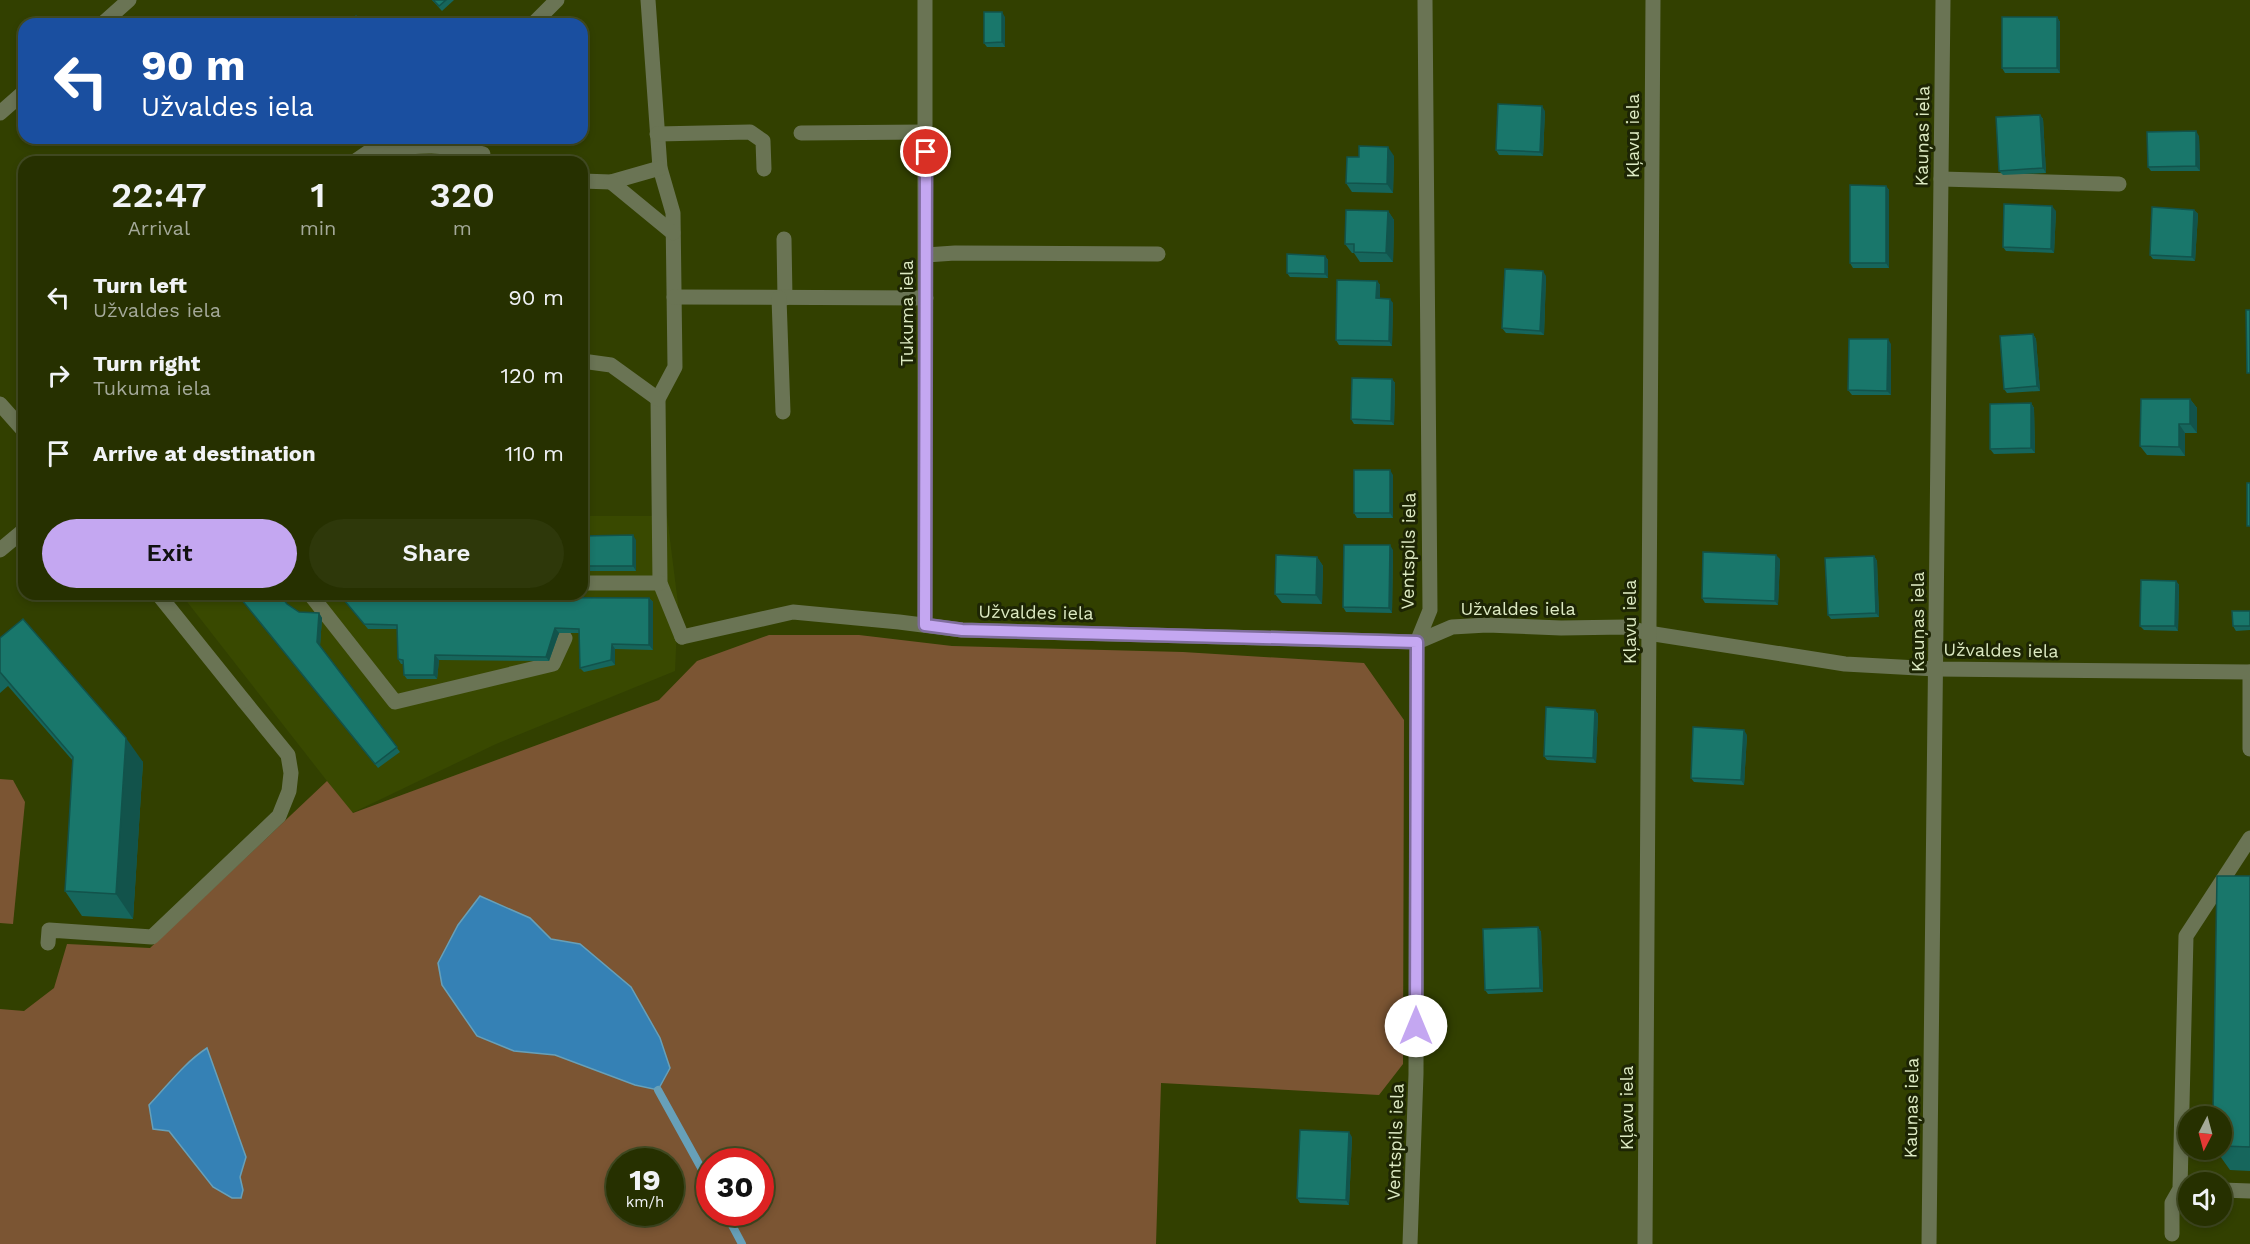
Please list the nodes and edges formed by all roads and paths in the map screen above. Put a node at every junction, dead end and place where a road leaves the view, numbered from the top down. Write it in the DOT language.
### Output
graph roads {
  1 [pos="129,0"];
  2 [pos="557,0"];
  3 [pos="648,0"];
  4 [pos="925,0"];
  5 [pos="1425,0"];
  6 [pos="1653,0"];
  7 [pos="1943,0"];
  8 [pos="109,18"];
  9 [pos="539,18"];
  10 [pos="18,97"];
  11 [pos="0,113"];
  12 [pos="926,132"];
  13 [pos="801,133"];
  14 [pos="657,134"];
  15 [pos="381,144"];
  16 [pos="373,150"];
  17 [pos="364,156"];
  18 [pos="480,156"];
  19 [pos="660,168"];
  20 [pos="764,170"];
  21 [pos="1941,179"];
  22 [pos="588,181"];
  23 [pos="611,182"];
  24 [pos="2119,184"];
  25 [pos="674,233"];
  26 [pos="784,238"];
  27 [pos="1158,254"];
  28 [pos="926,255"];
  29 [pos="674,297"];
  30 [pos="782,298"];
  31 [pos="926,298"];
  32 [pos="588,362"];
  33 [pos="658,399"];
  34 [pos="0,404"];
  35 [pos="783,412"];
  36 [pos="18,424"];
  37 [pos="18,535"];
  38 [pos="0,550"];
  39 [pos="588,583"];
  40 [pos="660,583"];
  41 [pos="163,600"];
  42 [pos="315,600"];
  43 [pos="925,625"];
  44 [pos="1648,633"];
  45 [pos="565,638"];
  46 [pos="1417,642"];
  47 [pos="1936,669"];
  48 [pos="2250,672"];
  49 [pos="2250,749"];
  50 [pos="2250,838"];
  51 [pos="48,943"];
  52 [pos="2184,1172"];
  53 [pos="2232,1190"];
  54 [pos="2250,1191"];
  55 [pos="2178,1196"];
  56 [pos="2172,1234"];
  57 [pos="1410,1244"];
  58 [pos="1645,1244"];
  59 [pos="1929,1244"];
  1 -- 8 [label="street"];
  2 -- 9 [label="street"];
  3 -- 14 [label="street"];
  4 -- 12 [label="street, Tukuma iela"];
  5 -- 46 [label="street, Ventspils iela"];
  6 -- 44 [label="street, Kļavu iela"];
  7 -- 21 [label="street, Kauņas iela"];
  10 -- 11 [label="street"];
  12 -- 13 [label="street"];
  12 -- 28 [label="street, Tukuma iela"];
  14 -- 19 [label="street"];
  14 -- 20 [label="street"];
  15 -- 16 [label="street"];
  16 -- 17 [label="street"];
  16 -- 18 [label="street"];
  19 -- 23 [label="street"];
  19 -- 25 [label="street"];
  21 -- 24 [label="street"];
  21 -- 47 [label="street, Kauņas iela"];
  22 -- 23 [label="street"];
  23 -- 25 [label="street"];
  25 -- 29 [label="street"];
  26 -- 30 [label="street"];
  27 -- 28 [label="street"];
  28 -- 31 [label="street, Tukuma iela"];
  29 -- 30 [label="street"];
  29 -- 33 [label="street"];
  30 -- 31 [label="street"];
  30 -- 35 [label="street"];
  31 -- 43 [label="street, Tukuma iela"];
  32 -- 33 [label="street"];
  33 -- 40 [label="street"];
  34 -- 36 [label="street"];
  37 -- 38 [label="street"];
  39 -- 40 [label="street"];
  40 -- 43 [label="street, Užvaldes iela"];
  41 -- 51 [label="street"];
  42 -- 45 [label="street"];
  43 -- 46 [label="street, Užvaldes iela"];
  44 -- 46 [label="street, Užvaldes iela"];
  44 -- 47 [label="street, Užvaldes iela"];
  44 -- 58 [label="street, Kļavu iela"];
  46 -- 57 [label="street, Ventspils iela"];
  47 -- 48 [label="street, Užvaldes iela"];
  47 -- 59 [label="street, Kauņas iela"];
  48 -- 49 [label="street"];
  50 -- 52 [label="street"];
  53 -- 54 [label="street"];
  55 -- 56 [label="street"];
}
